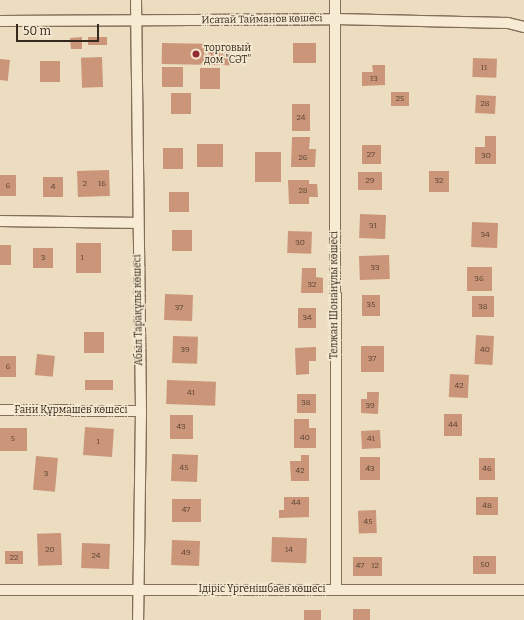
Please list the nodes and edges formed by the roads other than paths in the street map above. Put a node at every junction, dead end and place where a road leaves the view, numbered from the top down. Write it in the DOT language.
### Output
graph roads {
  1 [pos="136,0"];
  2 [pos="335,0"];
  3 [pos="335,19"];
  4 [pos="0,20"];
  5 [pos="136,21"];
  6 [pos="524,27"];
  7 [pos="0,221"];
  8 [pos="137,223"];
  9 [pos="0,410"];
  10 [pos="141,411"];
  11 [pos="138,589"];
  12 [pos="0,590"];
  13 [pos="336,590"];
  14 [pos="524,590"];
  15 [pos="138,620"];
  1 -- 5 [label="street, Абыл Тарақұлы көшесі"];
  2 -- 3 [label="street, Телжан Шонанұлы көшесі"];
  3 -- 5 [label="street, Исатай Тайманов көшесі"];
  3 -- 6 [label="street, Исатай Тайманов көшесі"];
  3 -- 13 [label="street, Телжан Шонанұлы көшесі"];
  4 -- 5 [label="street, Исатай Тайманов көшесі"];
  5 -- 8 [label="street, Абыл Тарақұлы көшесі"];
  7 -- 8 [label="street"];
  8 -- 10 [label="street, Абыл Тарақұлы көшесі"];
  9 -- 10 [label="street, Ғани Құрмашев көшесі"];
  10 -- 11 [label="street, Абыл Тарақұлы көшесі"];
  11 -- 12 [label="street, Ідіріс Үргенішбаев көшесі"];
  11 -- 13 [label="street, Ідіріс Үргенішбаев көшесі"];
  11 -- 15 [label="street, Абыл Тарақұлы көшесі"];
  13 -- 14 [label="street, Ідіріс Үргенішбаев көшесі"];
}
